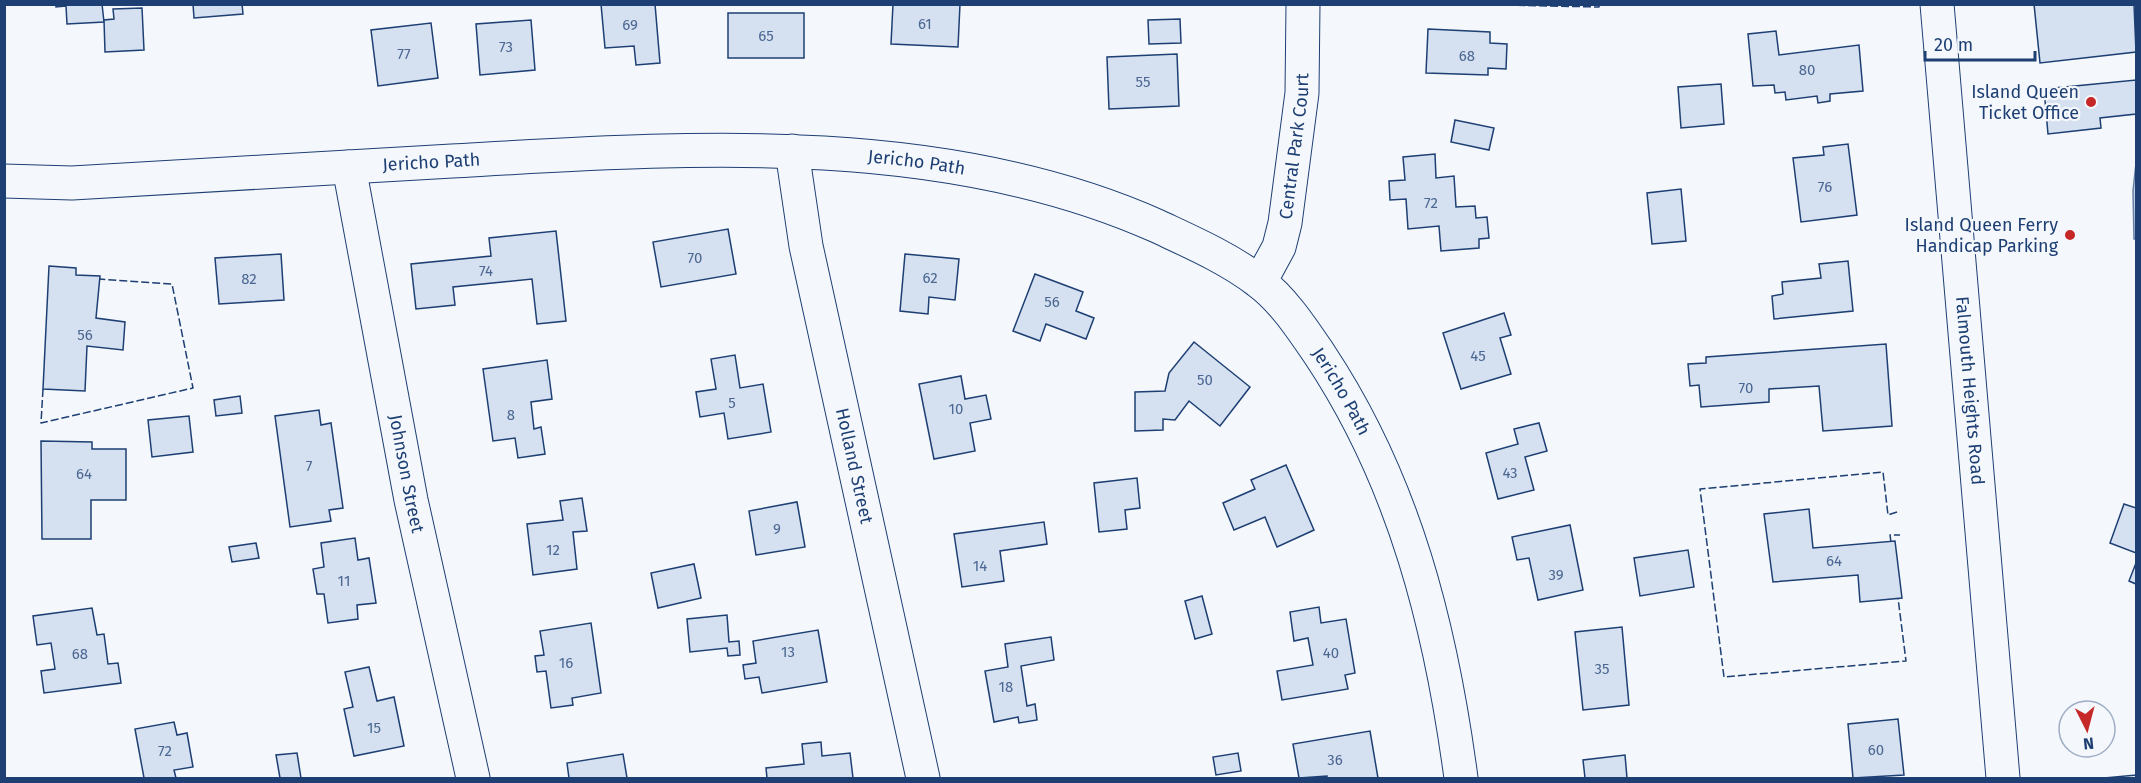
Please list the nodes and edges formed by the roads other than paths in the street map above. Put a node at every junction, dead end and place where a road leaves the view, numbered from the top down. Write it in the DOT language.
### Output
graph roads {
  1 [pos="1303,4"];
  2 [pos="1937,4"];
  3 [pos="792,152"];
  4 [pos="349,167"];
  5 [pos="4,181"];
  6 [pos="1260,282"];
  7 [pos="473,778"];
  8 [pos="923,778"];
  9 [pos="1461,778"];
  10 [pos="2003,778"];
  1 -- 6 [label="street, Central Park Court"];
  2 -- 10 [label="street, Falmouth Heights Road"];
  3 -- 4 [label="street, Jericho Path"];
  3 -- 6 [label="street, Jericho Path"];
  3 -- 8 [label="street, Holland Street"];
  4 -- 5 [label="street, Jericho Path"];
  4 -- 7 [label="street, Johnson Street"];
  6 -- 9 [label="street, Jericho Path"];
}
